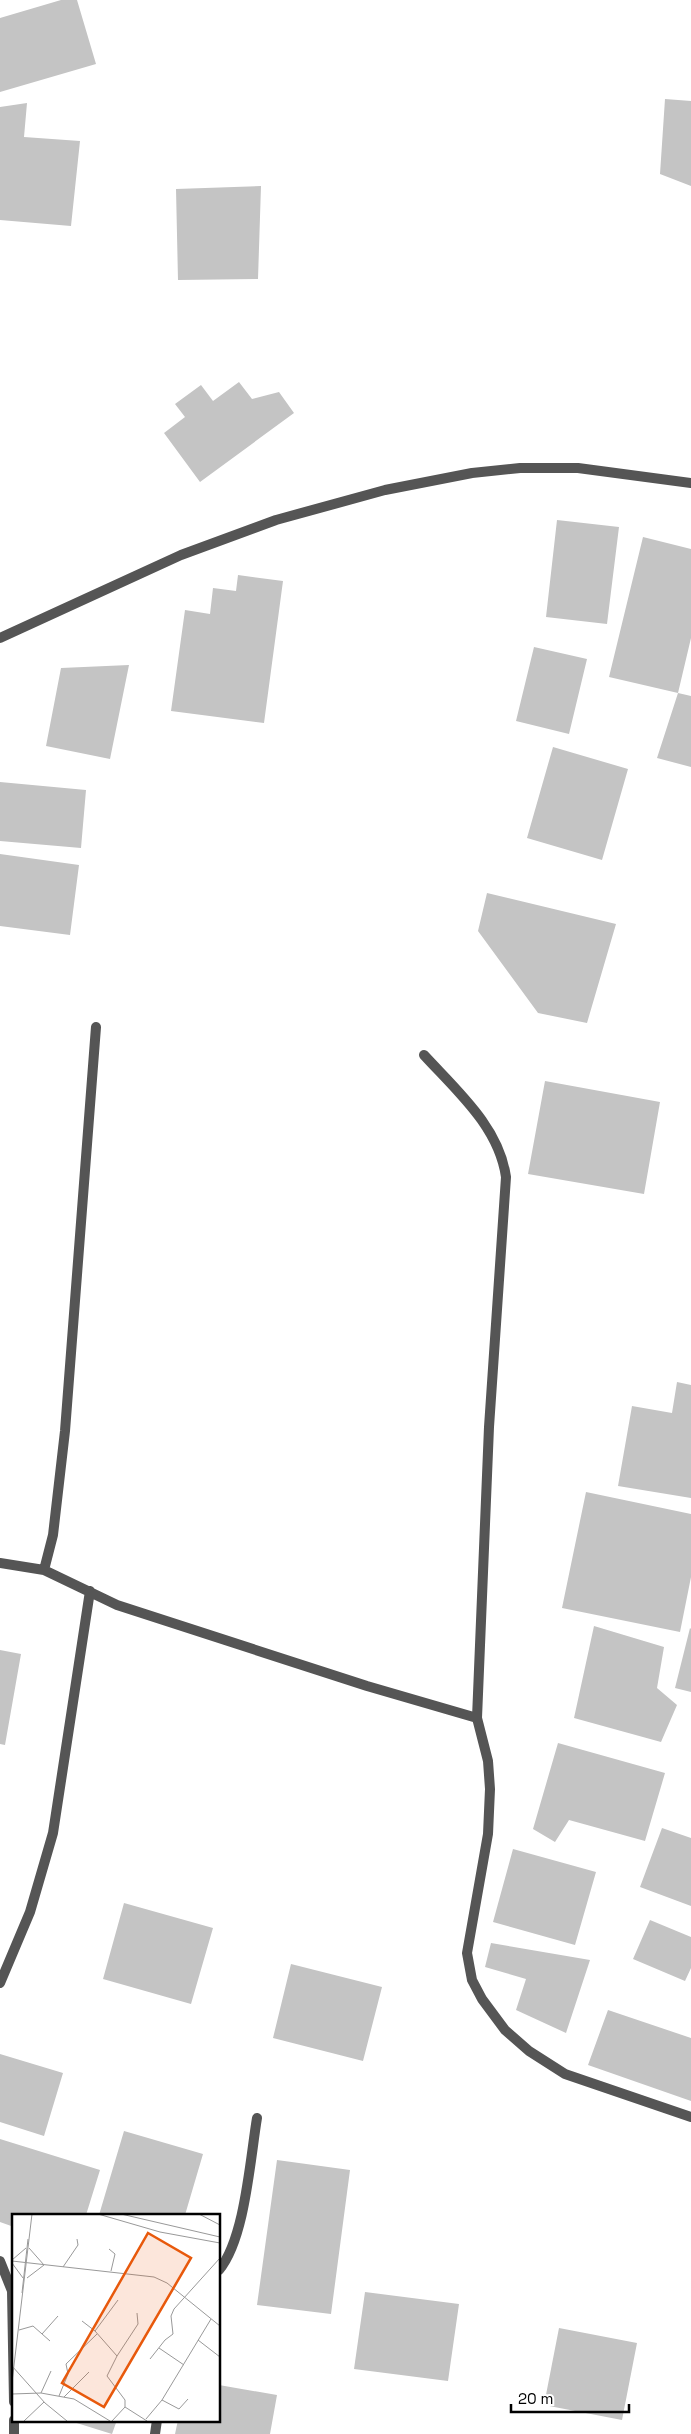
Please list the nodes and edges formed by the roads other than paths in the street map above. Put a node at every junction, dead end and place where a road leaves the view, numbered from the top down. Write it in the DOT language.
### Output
graph roads {
  1 [pos="691,483"];
  2 [pos="0,638"];
  3 [pos="96,1027"];
  4 [pos="424,1055"];
  5 [pos="0,1563"];
  6 [pos="44,1570"];
  7 [pos="90,1591"];
  8 [pos="477,1718"];
  9 [pos="0,1983"];
  10 [pos="691,2117"];
  11 [pos="257,2118"];
  12 [pos="0,2261"];
  13 [pos="220,2268"];
  14 [pos="12,2291"];
  1 -- 2 [label="street"];
  3 -- 6 [label="street"];
  4 -- 8 [label="street"];
  5 -- 6 [label="street"];
  6 -- 7 [label="street"];
  7 -- 8 [label="street"];
  7 -- 9 [label="street"];
  8 -- 10 [label="street"];
  11 -- 13 [label="street"];
  12 -- 14 [label="street"];
}
